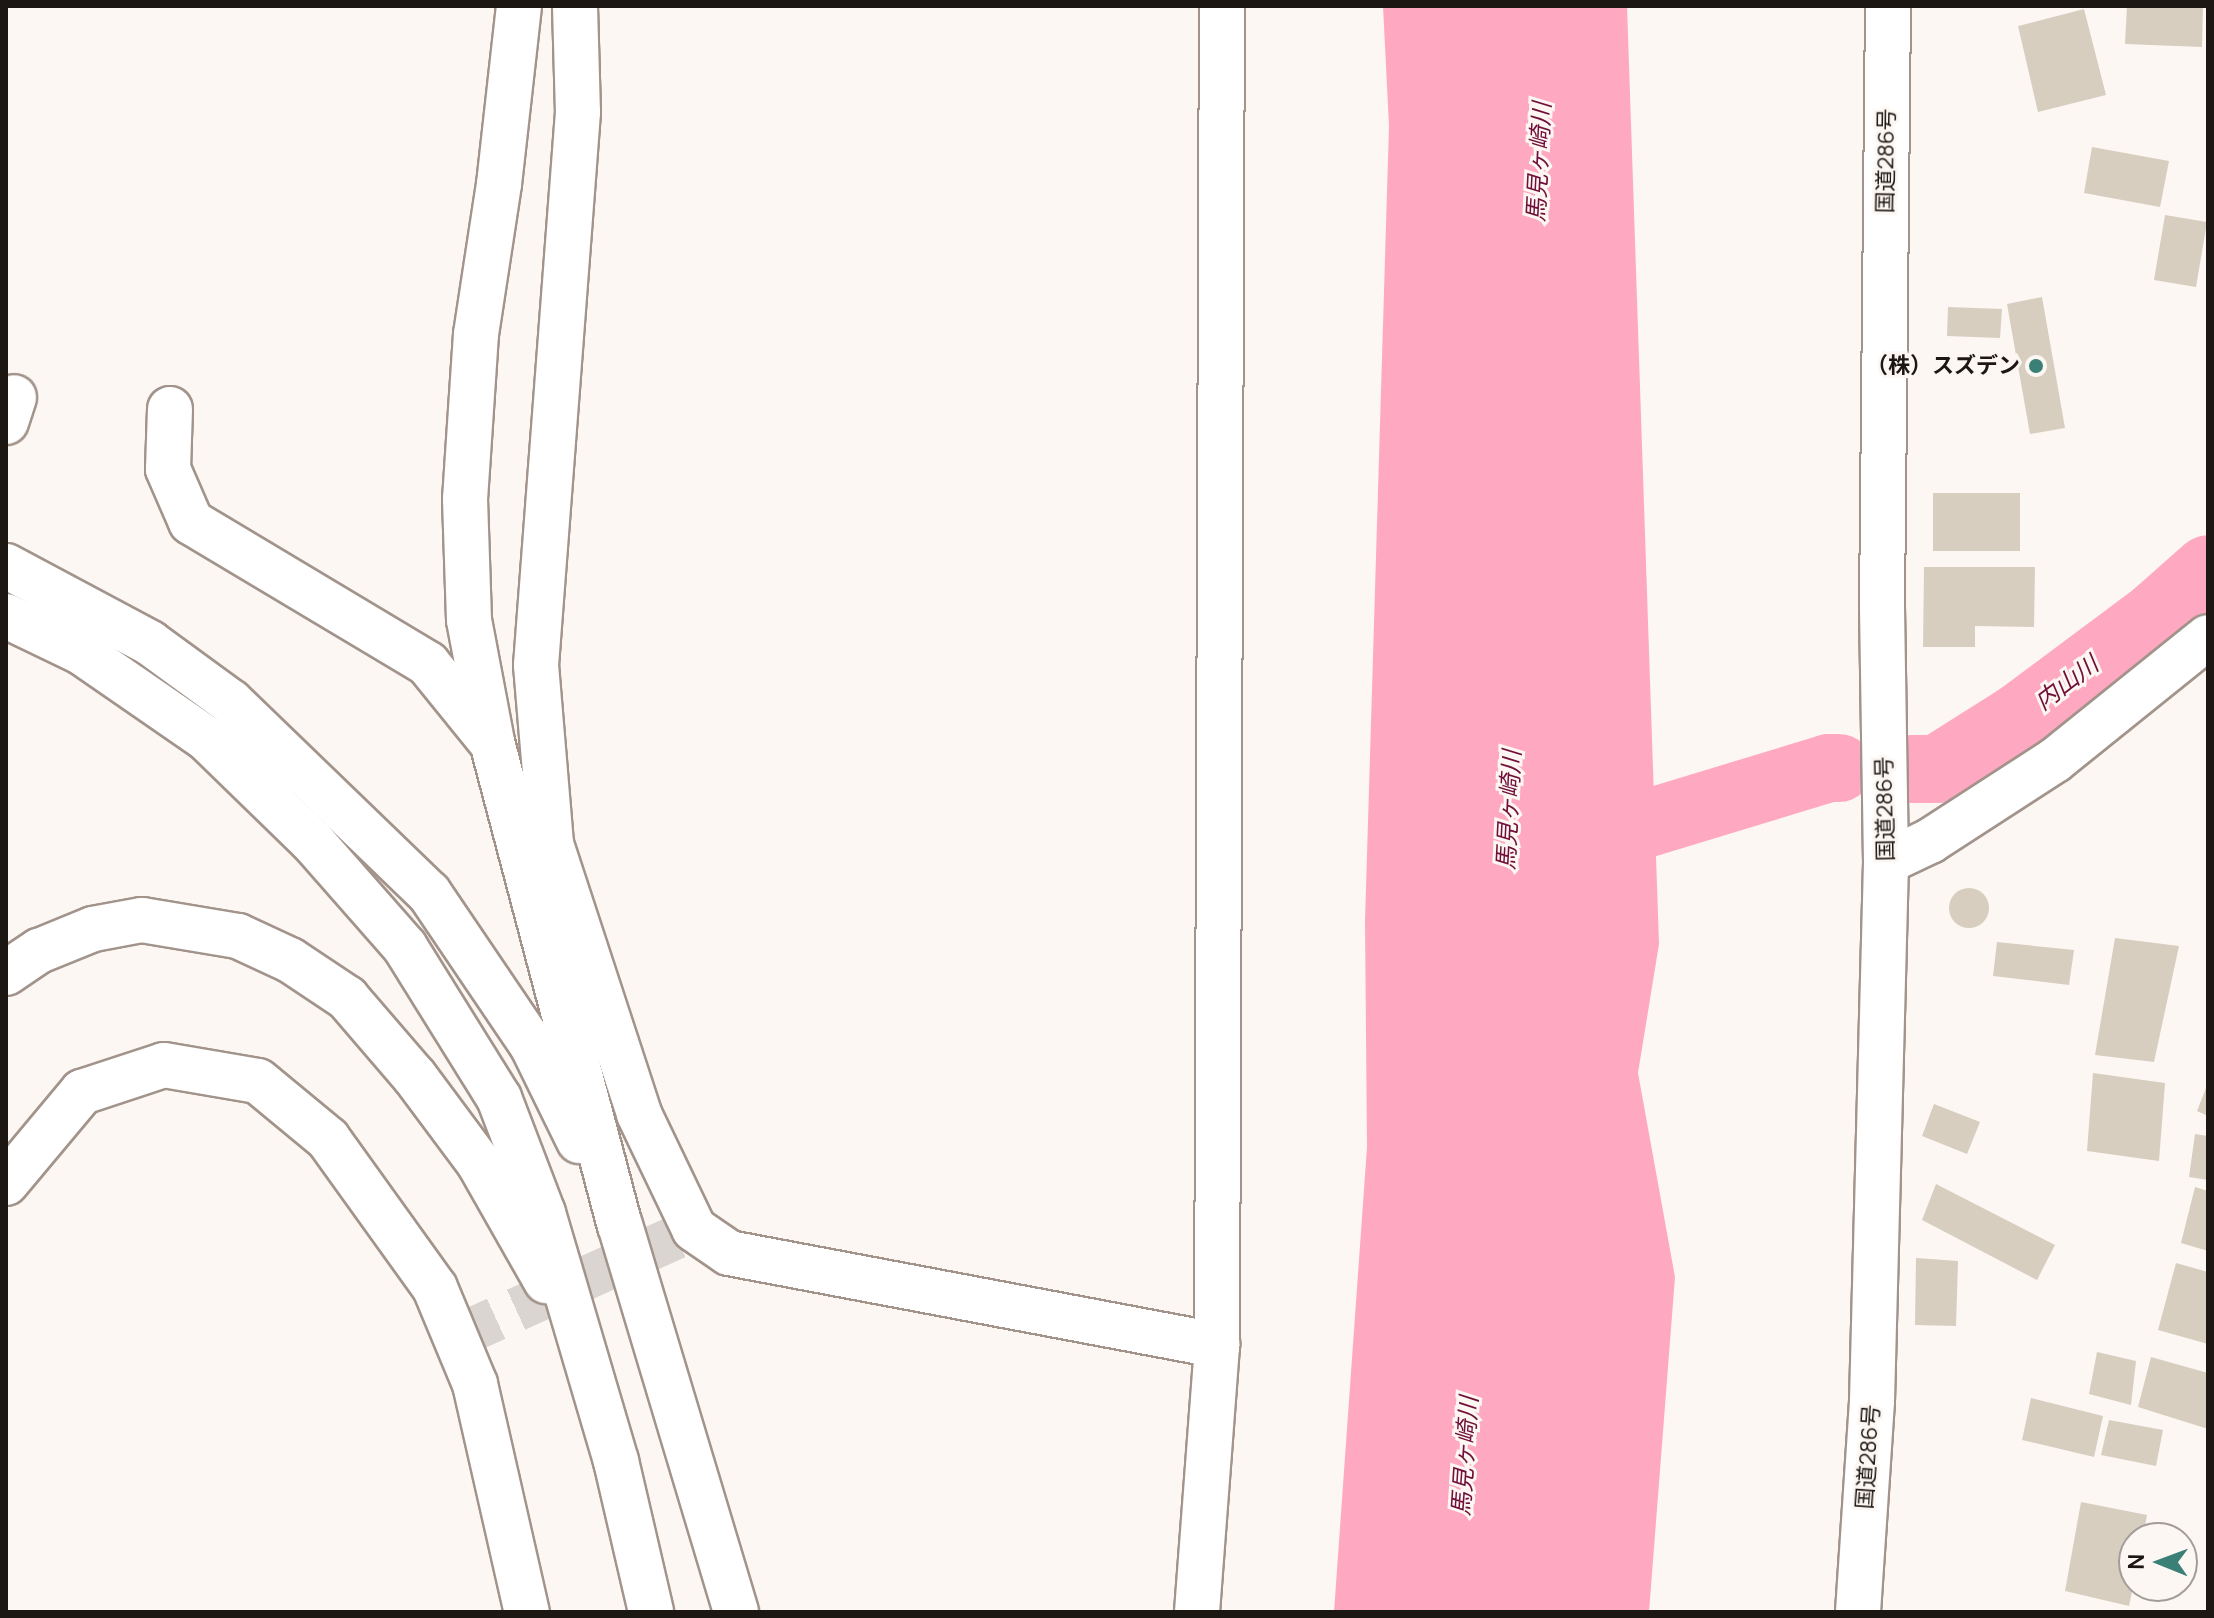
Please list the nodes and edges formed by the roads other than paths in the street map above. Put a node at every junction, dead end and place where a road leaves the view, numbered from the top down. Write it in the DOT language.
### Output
graph roads {
  1 [pos="519,6"];
  2 [pos="575,6"];
  3 [pos="1222,6"];
  4 [pos="1888,6"];
  5 [pos="170,409"];
  6 [pos="6,566"];
  7 [pos="6,616"];
  8 [pos="2208,637"];
  9 [pos="492,742"];
  10 [pos="1886,862"];
  11 [pos="6,973"];
  12 [pos="6,1183"];
  13 [pos="620,1225"];
  14 [pos="580,1342"];
  15 [pos="1217,1345"];
  16 [pos="527,1612"];
  17 [pos="651,1612"];
  18 [pos="736,1612"];
  19 [pos="1197,1612"];
  20 [pos="1858,1612"];
  1 -- 9 [label="main road"];
  2 -- 15 [label="main road"];
  3 -- 15 [label="main road"];
  4 -- 10 [label="main road, 国道286号"];
  5 -- 9 [label="main road"];
  6 -- 13 [label="main road"];
  7 -- 14 [label="main road"];
  8 -- 10 [label="main road"];
  9 -- 13 [label="main road"];
  10 -- 20 [label="main road, 国道286号"];
  11 -- 14 [label="main road"];
  12 -- 16 [label="main road"];
  13 -- 18 [label="main road"];
  14 -- 17 [label="main road"];
  15 -- 19 [label="main road"];
}
